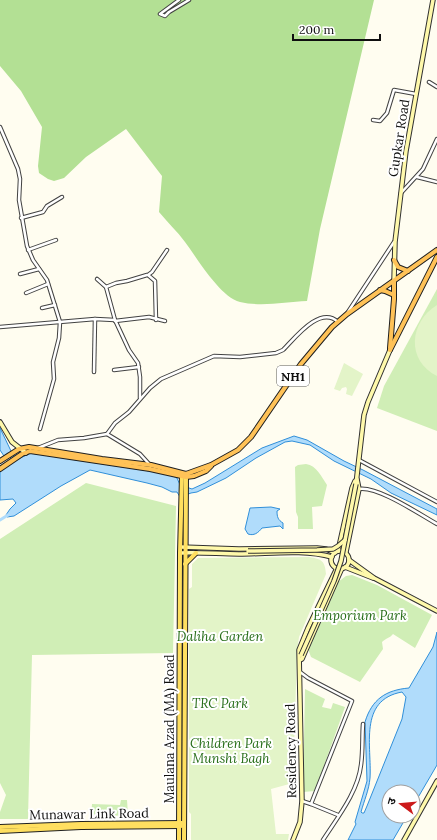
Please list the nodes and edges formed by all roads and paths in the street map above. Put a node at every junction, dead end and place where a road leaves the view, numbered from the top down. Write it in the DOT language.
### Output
graph roads {
  1 [pos="179,0"];
  2 [pos="189,0"];
  3 [pos="433,0"];
  4 [pos="429,82"];
  5 [pos="437,87"];
  6 [pos="416,94"];
  7 [pos="373,120"];
  8 [pos="0,128"];
  9 [pos="437,139"];
  10 [pos="416,176"];
  11 [pos="437,182"];
  12 [pos="401,194"];
  13 [pos="62,197"];
  14 [pos="21,218"];
  15 [pos="56,240"];
  16 [pos="395,242"];
  17 [pos="28,250"];
  18 [pos="167,250"];
  19 [pos="437,250"];
  20 [pos="437,256"];
  21 [pos="394,260"];
  22 [pos="39,269"];
  23 [pos="408,271"];
  24 [pos="20,274"];
  25 [pos="148,275"];
  26 [pos="97,279"];
  27 [pos="394,280"];
  28 [pos="48,284"];
  29 [pos="106,287"];
  30 [pos="379,290"];
  31 [pos="26,293"];
  32 [pos="394,295"];
  33 [pos="56,305"];
  34 [pos="42,308"];
  35 [pos="347,314"];
  36 [pos="96,319"];
  37 [pos="156,320"];
  38 [pos="115,321"];
  39 [pos="60,322"];
  40 [pos="165,322"];
  41 [pos="338,322"];
  42 [pos="0,327"];
  43 [pos="390,350"];
  44 [pos="139,368"];
  45 [pos="114,370"];
  46 [pos="94,372"];
  47 [pos="140,399"];
  48 [pos="0,422"];
  49 [pos="40,429"];
  50 [pos="107,434"];
  51 [pos="37,448"];
  52 [pos="17,450"];
  53 [pos="26,453"];
  54 [pos="0,461"];
  55 [pos="358,461"];
  56 [pos="136,465"];
  57 [pos="151,465"];
  58 [pos="0,469"];
  59 [pos="184,477"];
  60 [pos="356,478"];
  61 [pos="358,489"];
  62 [pos="437,502"];
  63 [pos="437,524"];
  64 [pos="345,540"];
  65 [pos="183,547"];
  66 [pos="240,549"];
  67 [pos="246,551"];
  68 [pos="336,552"];
  69 [pos="346,552"];
  70 [pos="183,553"];
  71 [pos="196,553"];
  72 [pos="240,554"];
  73 [pos="332,557"];
  74 [pos="349,560"];
  75 [pos="185,564"];
  76 [pos="336,568"];
  77 [pos="344,568"];
  78 [pos="374,578"];
  79 [pos="437,611"];
  80 [pos="300,660"];
  81 [pos="300,671"];
  82 [pos="362,724"];
  83 [pos="437,781"];
  84 [pos="302,801"];
  85 [pos="310,804"];
  86 [pos="338,815"];
  87 [pos="181,825"];
  88 [pos="0,827"];
  89 [pos="0,831"];
  90 [pos="179,840"];
  91 [pos="184,840"];
  92 [pos="293,840"];
  93 [pos="323,840"];
  94 [pos="404,840"];
  1 -- 2 [label="street"];
  3 -- 6 [label="main road, Gupkar Road"];
  4 -- 5 [label="street"];
  6 -- 7 [label="street"];
  6 -- 12 [label="main road, Gupkar Road"];
  8 -- 14 [label="street"];
  9 -- 10 [label="street"];
  10 -- 11 [label="street"];
  10 -- 12 [label="street"];
  12 -- 16 [label="main road, Gupkar Road"];
  13 -- 14 [label="street"];
  14 -- 17 [label="street"];
  15 -- 17 [label="street"];
  16 -- 21 [label="main road, Gupkar Road"];
  16 -- 35 [label="street"];
  17 -- 22 [label="street"];
  18 -- 25 [label="street"];
  19 -- 23 [label="highway, NH1"];
  20 -- 43 [label="highway"];
  21 -- 23 [label="highway"];
  21 -- 27 [label="main road, Gupkar Road"];
  22 -- 24 [label="street"];
  22 -- 28 [label="street"];
  23 -- 27 [label="highway, NH1"];
  25 -- 29 [label="street"];
  25 -- 37 [label="street"];
  26 -- 29 [label="street"];
  27 -- 30 [label="highway, NH1"];
  27 -- 32 [label="highway"];
  28 -- 31 [label="street"];
  28 -- 33 [label="street"];
  29 -- 38 [label="street"];
  30 -- 32 [label="highway"];
  30 -- 35 [label="highway, NH1"];
  32 -- 43 [label="highway"];
  33 -- 34 [label="street"];
  33 -- 39 [label="street"];
  35 -- 41 [label="highway, NH1"];
  36 -- 38 [label="street"];
  36 -- 39 [label="street"];
  36 -- 46 [label="street"];
  37 -- 38 [label="street"];
  37 -- 40 [label="street"];
  38 -- 44 [label="street"];
  39 -- 42 [label="street"];
  39 -- 49 [label="street"];
  41 -- 47 [label="street"];
  41 -- 59 [label="highway, NH1"];
  43 -- 55 [label="main road"];
  44 -- 45 [label="street"];
  44 -- 47 [label="street"];
  47 -- 50 [label="street"];
  48 -- 52 [label="main road"];
  50 -- 51 [label="street"];
  50 -- 57 [label="street"];
  51 -- 52 [label="highway"];
  51 -- 56 [label="highway"];
  52 -- 53 [label="main road"];
  52 -- 54 [label="highway"];
  53 -- 56 [label="highway"];
  53 -- 58 [label="highway"];
  55 -- 60 [label="main road"];
  55 -- 62 [label="street"];
  56 -- 57 [label="highway"];
  56 -- 59 [label="highway"];
  57 -- 59 [label="highway"];
  59 -- 65 [label="main road, Maulana Azad (MA) Road"];
  60 -- 61 [label="main road"];
  60 -- 64 [label="main road, bridge"];
  60 -- 68 [label="main road"];
  61 -- 63 [label="street"];
  61 -- 69 [label="main road"];
  64 -- 67 [label="main road, bridge"];
  64 -- 80 [label="main road, bridge"];
  65 -- 66 [label="main road"];
  65 -- 70 [label="main road, Maulana Azad (MA) Road"];
  66 -- 67 [label="main road"];
  66 -- 68 [label="main road"];
  67 -- 72 [label="main road"];
  68 -- 69 [label="main road"];
  68 -- 73 [label="main road"];
  69 -- 74 [label="main road"];
  70 -- 71 [label="main road"];
  70 -- 75 [label="main road, Maulana Azad (MA) Road"];
  70 -- 87 [label="main road, Maulana Azad (MA) Road"];
  71 -- 72 [label="main road"];
  71 -- 75 [label="main road"];
  72 -- 73 [label="main road"];
  73 -- 76 [label="main road"];
  74 -- 77 [label="main road"];
  74 -- 78 [label="main road"];
  75 -- 87 [label="main road, Maulana Azad (MA) Road"];
  76 -- 77 [label="main road"];
  76 -- 80 [label="main road, Residency Road"];
  77 -- 78 [label="main road"];
  77 -- 80 [label="main road"];
  78 -- 79 [label="main road"];
  80 -- 81 [label="main road, Residency Road"];
  81 -- 84 [label="main road, Residency Road"];
  81 -- 85 [label="street"];
  82 -- 86 [label="street"];
  83 -- 94 [label="main road"];
  84 -- 85 [label="street"];
  84 -- 92 [label="main road, Residency Road"];
  85 -- 86 [label="street"];
  86 -- 93 [label="street"];
  87 -- 88 [label="main road, Munawar Link Road"];
  87 -- 89 [label="main road, Munawar Link Road"];
  87 -- 90 [label="main road, Maulana Azad (MA) Road"];
  87 -- 91 [label="main road, Maulana Azad (MA) Road"];
}
